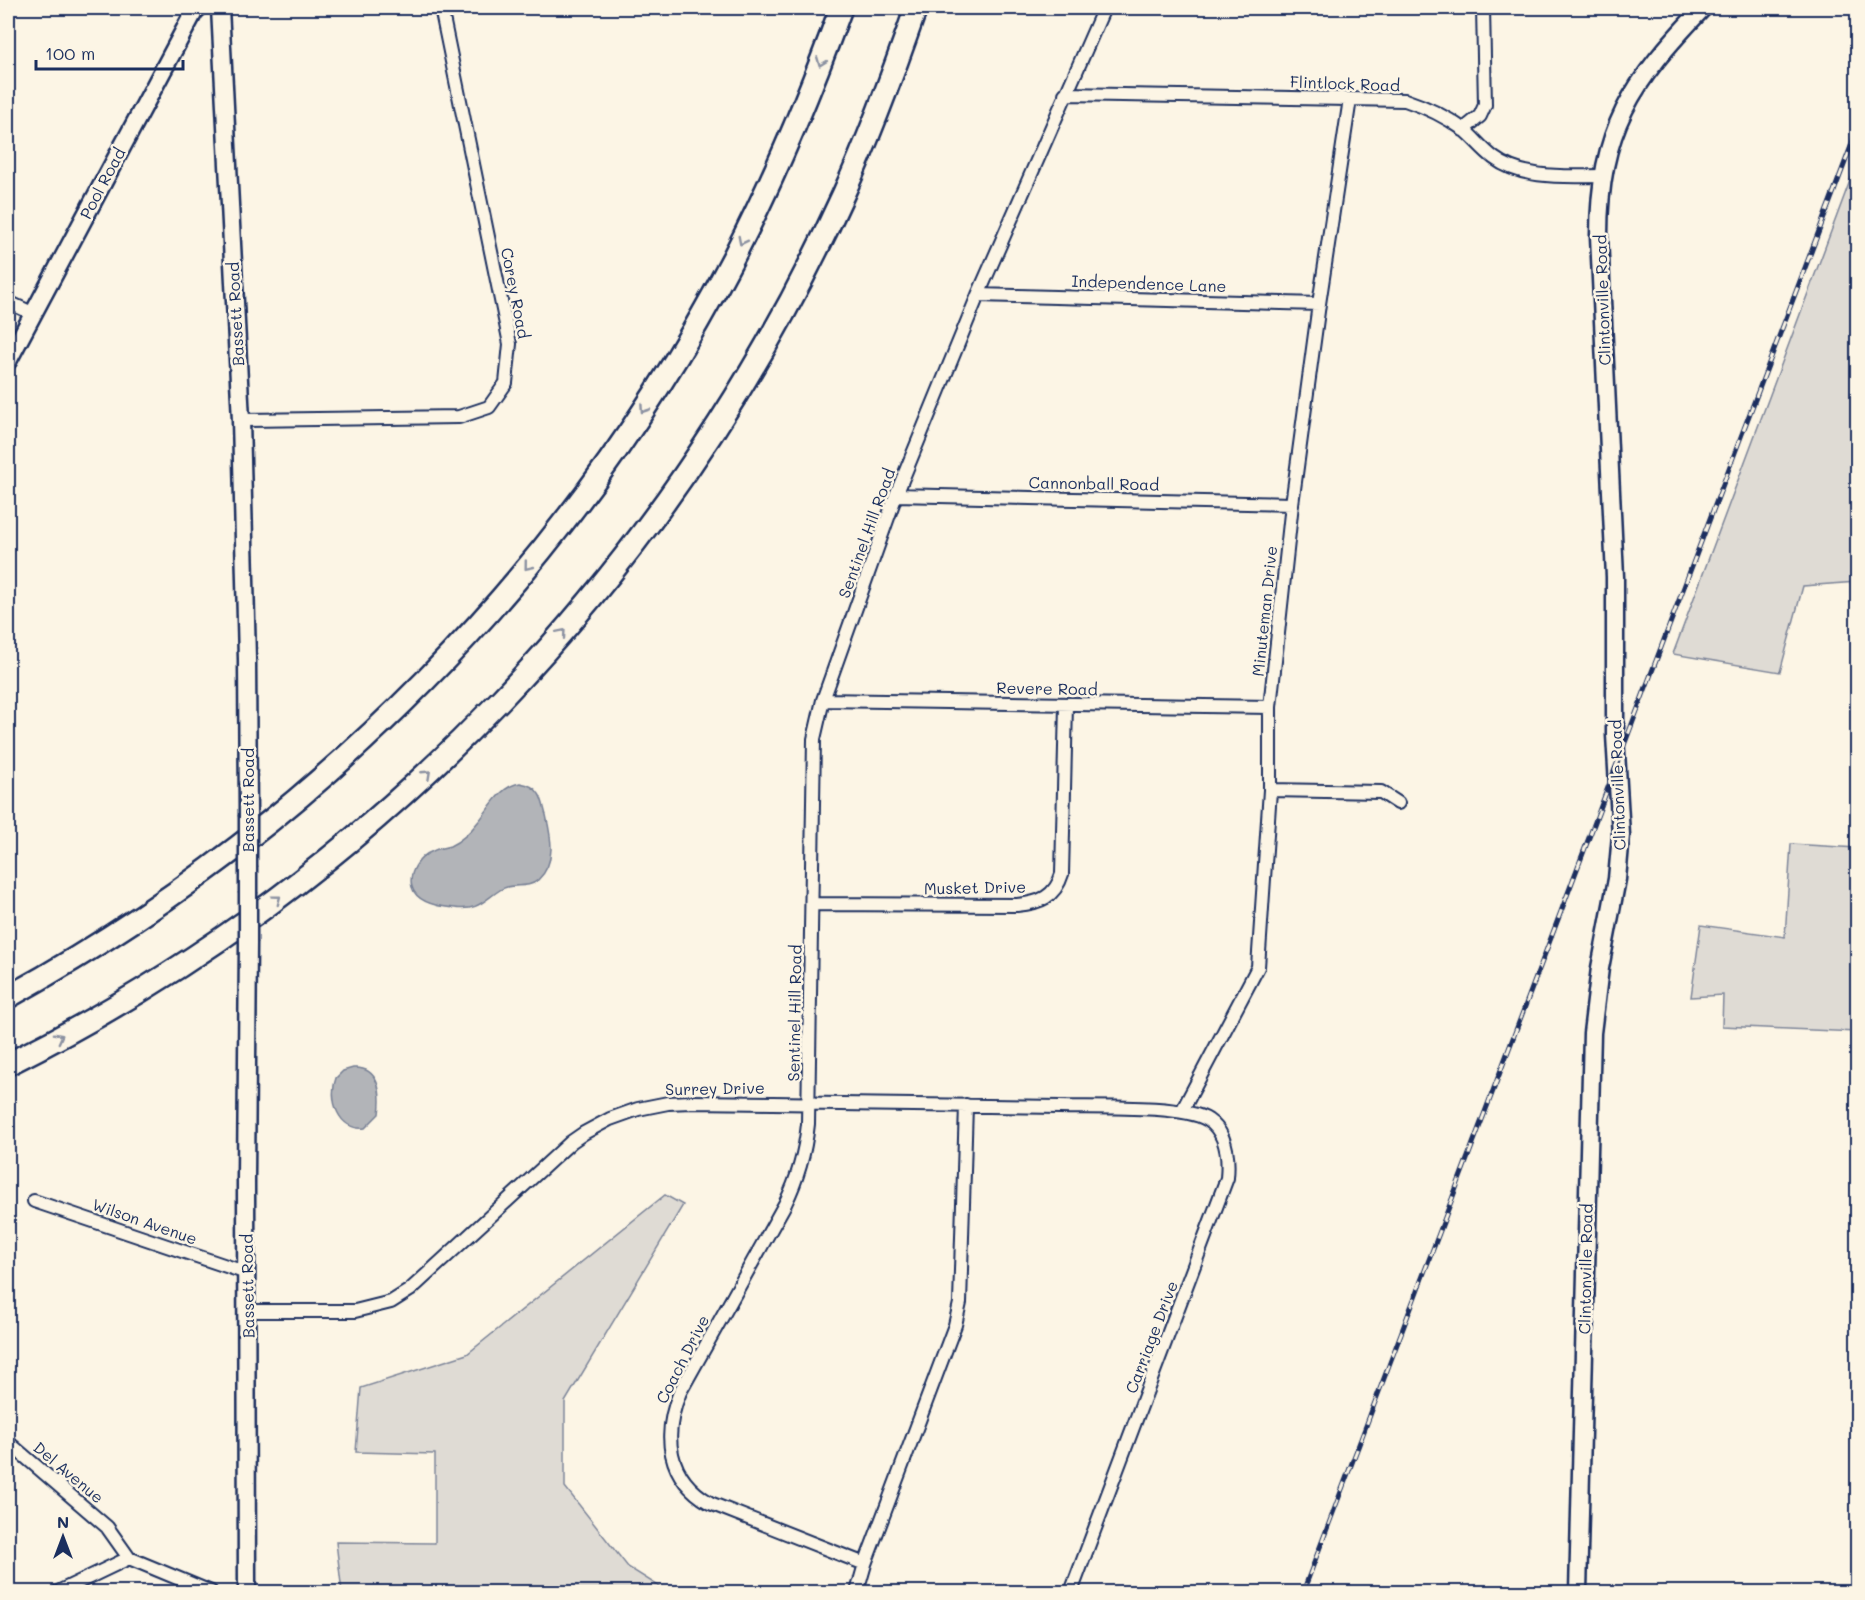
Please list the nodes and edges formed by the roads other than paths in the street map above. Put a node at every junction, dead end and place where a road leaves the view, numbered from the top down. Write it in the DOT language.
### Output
graph roads {
  1 [pos="198,8"];
  2 [pos="220,8"];
  3 [pos="441,8"];
  4 [pos="841,8"];
  5 [pos="916,8"];
  6 [pos="1104,8"];
  7 [pos="1483,8"];
  8 [pos="1703,8"];
  9 [pos="1065,94"];
  10 [pos="1350,99"];
  11 [pos="1463,130"];
  12 [pos="1602,176"];
  13 [pos="978,295"];
  14 [pos="8,302"];
  15 [pos="1319,304"];
  16 [pos="32,313"];
  17 [pos="8,361"];
  18 [pos="241,420"];
  19 [pos="896,495"];
  20 [pos="1292,504"];
  21 [pos="823,700"];
  22 [pos="1065,705"];
  23 [pos="1270,707"];
  24 [pos="1270,790"];
  25 [pos="1398,803"];
  26 [pos="812,904"];
  27 [pos="8,997"];
  28 [pos="8,1064"];
  29 [pos="808,1104"];
  30 [pos="966,1105"];
  31 [pos="1182,1111"];
  32 [pos="34,1201"];
  33 [pos="247,1272"];
  34 [pos="248,1311"];
  35 [pos="8,1442"];
  36 [pos="129,1558"];
  37 [pos="865,1564"];
  38 [pos="58,1593"];
  39 [pos="211,1593"];
  40 [pos="247,1593"];
  41 [pos="857,1593"];
  42 [pos="1071,1593"];
  43 [pos="1578,1593"];
  1 -- 16 [label="street, Pool Road"];
  2 -- 18 [label="street, Bassett Road"];
  3 -- 18 [label="street, Corey Road"];
  4 -- 27 [label="highway, one-way"];
  28 -- 5 [label="highway, one-way"];
  6 -- 9 [label="street, Sentinel Hill Road"];
  7 -- 11 [label="street"];
  8 -- 12 [label="street, Clintonville Road"];
  9 -- 10 [label="street, Flintlock Road"];
  9 -- 13 [label="street, Sentinel Hill Road"];
  10 -- 11 [label="street, Flintlock Road"];
  10 -- 15 [label="street, Minuteman Drive"];
  11 -- 12 [label="street, Flintlock Road"];
  12 -- 43 [label="street, Clintonville Road"];
  13 -- 15 [label="street, Independence Lane"];
  13 -- 19 [label="street, Sentinel Hill Road"];
  14 -- 16 [label="street"];
  15 -- 20 [label="street, Minuteman Drive"];
  16 -- 17 [label="street, Pool Road"];
  18 -- 33 [label="street, Bassett Road, bridge"];
  19 -- 20 [label="street, Cannonball Road"];
  19 -- 21 [label="street, Sentinel Hill Road"];
  20 -- 23 [label="street, Minuteman Drive"];
  21 -- 22 [label="street, Revere Road"];
  21 -- 26 [label="street, Sentinel Hill Road"];
  22 -- 23 [label="street, Revere Road"];
  22 -- 26 [label="street, Musket Drive"];
  23 -- 24 [label="street, Minuteman Drive"];
  24 -- 25 [label="street"];
  24 -- 31 [label="street, Minuteman Drive"];
  26 -- 29 [label="street, Sentinel Hill Road"];
  29 -- 30 [label="street, Surrey Drive"];
  29 -- 34 [label="street, Surrey Drive"];
  29 -- 37 [label="street, Coach Drive"];
  30 -- 31 [label="street, Surrey Drive"];
  30 -- 37 [label="street"];
  31 -- 42 [label="street, Carriage Drive"];
  32 -- 33 [label="street, Wilson Avenue"];
  33 -- 34 [label="street, Bassett Road"];
  34 -- 40 [label="street, Bassett Road"];
  35 -- 36 [label="street, Del Avenue"];
  36 -- 38 [label="street"];
  36 -- 39 [label="street"];
  37 -- 41 [label="street"];
}
